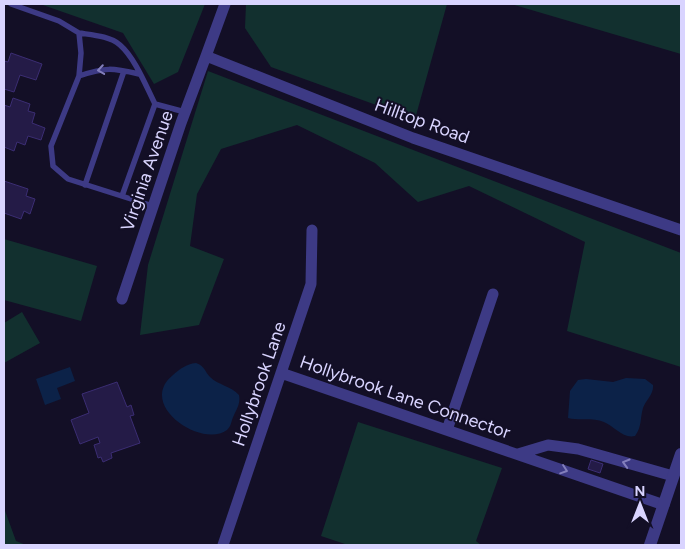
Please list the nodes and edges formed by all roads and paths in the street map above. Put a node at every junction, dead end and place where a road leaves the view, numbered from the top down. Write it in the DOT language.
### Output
graph roads {
  1 [pos="11,4"];
  2 [pos="225,4"];
  3 [pos="79,33"];
  4 [pos="206,56"];
  5 [pos="124,71"];
  6 [pos="140,74"];
  7 [pos="79,76"];
  8 [pos="155,104"];
  9 [pos="185,112"];
  10 [pos="85,185"];
  11 [pos="122,196"];
  12 [pos="153,206"];
  13 [pos="312,230"];
  14 [pos="681,230"];
  15 [pos="493,294"];
  16 [pos="122,299"];
  17 [pos="281,373"];
  18 [pos="447,430"];
  19 [pos="518,454"];
  20 [pos="681,454"];
  21 [pos="673,476"];
  22 [pos="664,505"];
  23 [pos="223,545"];
  24 [pos="650,545"];
  1 -- 3 [label="lane"];
  2 -- 4 [label="street"];
  3 -- 6 [label="lane"];
  3 -- 7 [label="lane"];
  4 -- 9 [label="street, Virginia Avenue"];
  4 -- 14 [label="street, Hilltop Road"];
  5 -- 6 [label="lane"];
  5 -- 7 [label="lane, one-way"];
  5 -- 10 [label="lane"];
  6 -- 8 [label="lane"];
  7 -- 10 [label="lane"];
  8 -- 9 [label="lane"];
  8 -- 11 [label="lane"];
  9 -- 12 [label="street, Virginia Avenue"];
  10 -- 11 [label="lane"];
  11 -- 12 [label="lane"];
  12 -- 16 [label="street, Virginia Avenue"];
  13 -- 17 [label="street, Hollybrook Lane"];
  15 -- 18 [label="street"];
  17 -- 18 [label="street, Hollybrook Lane Connector"];
  17 -- 23 [label="street, Hollybrook Lane"];
  18 -- 19 [label="street, Hollybrook Lane Connector"];
  21 -- 19 [label="street, one-way"];
  19 -- 22 [label="street, Hollybrook Lane Connector, one-way"];
  20 -- 21 [label="street"];
  21 -- 22 [label="street"];
  22 -- 24 [label="street"];
}
